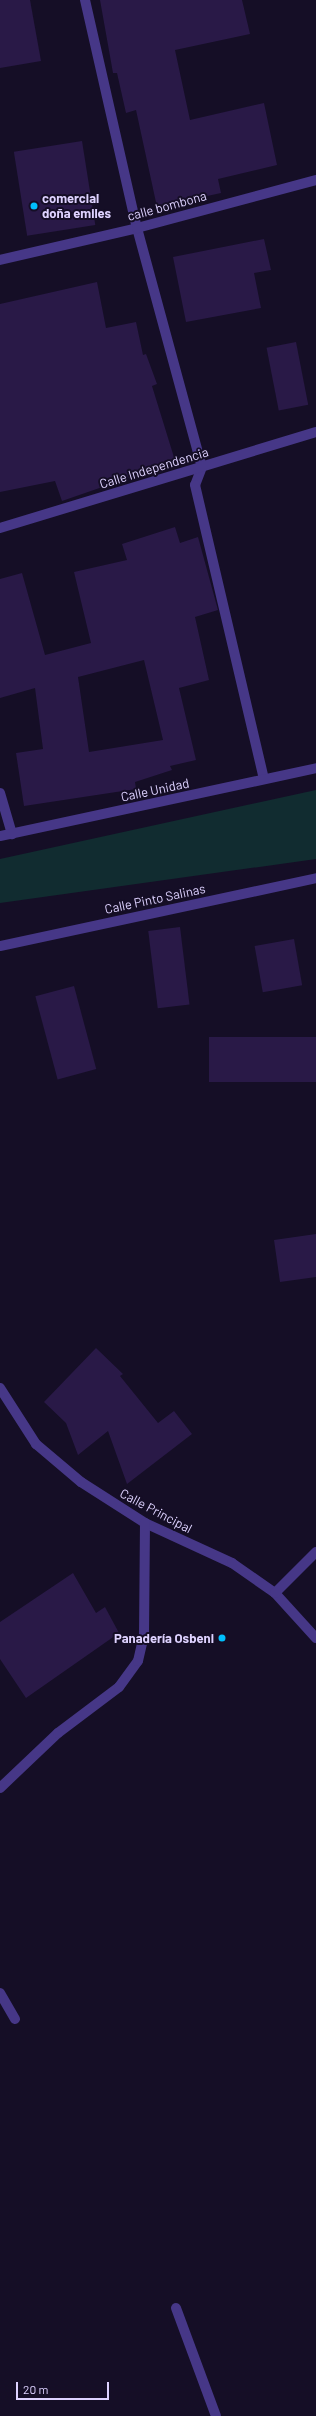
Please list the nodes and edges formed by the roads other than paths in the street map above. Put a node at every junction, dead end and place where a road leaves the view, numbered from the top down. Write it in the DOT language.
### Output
graph roads {
  1 [pos="85,0"];
  2 [pos="316,180"];
  3 [pos="137,228"];
  4 [pos="0,260"];
  5 [pos="316,432"];
  6 [pos="202,467"];
  7 [pos="0,528"];
  8 [pos="316,768"];
  9 [pos="264,779"];
  10 [pos="0,793"];
  11 [pos="12,834"];
  12 [pos="0,836"];
  13 [pos="316,878"];
  14 [pos="0,946"];
  15 [pos="0,1388"];
  16 [pos="145,1523"];
  17 [pos="316,1552"];
  18 [pos="275,1593"];
  19 [pos="316,1638"];
  20 [pos="0,1788"];
  21 [pos="0,1993"];
  22 [pos="15,2019"];
  23 [pos="176,2308"];
  24 [pos="216,2416"];
  1 -- 3 [label="street"];
  2 -- 3 [label="street, calle bombona"];
  3 -- 4 [label="street, calle bombona"];
  3 -- 6 [label="street"];
  5 -- 6 [label="street, Calle Independencia"];
  6 -- 7 [label="street, Calle Independencia"];
  6 -- 9 [label="street"];
  8 -- 9 [label="street, Calle Unidad"];
  9 -- 11 [label="street, Calle Unidad"];
  10 -- 11 [label="street"];
  11 -- 12 [label="street, Calle Unidad"];
  13 -- 14 [label="street, Calle Pinto Salinas"];
  15 -- 16 [label="street, Calle Principal"];
  16 -- 18 [label="street, Calle Principal"];
  16 -- 20 [label="street"];
  17 -- 18 [label="street"];
  18 -- 19 [label="street, Calle Principal"];
  21 -- 22 [label="street"];
  23 -- 24 [label="street"];
}
